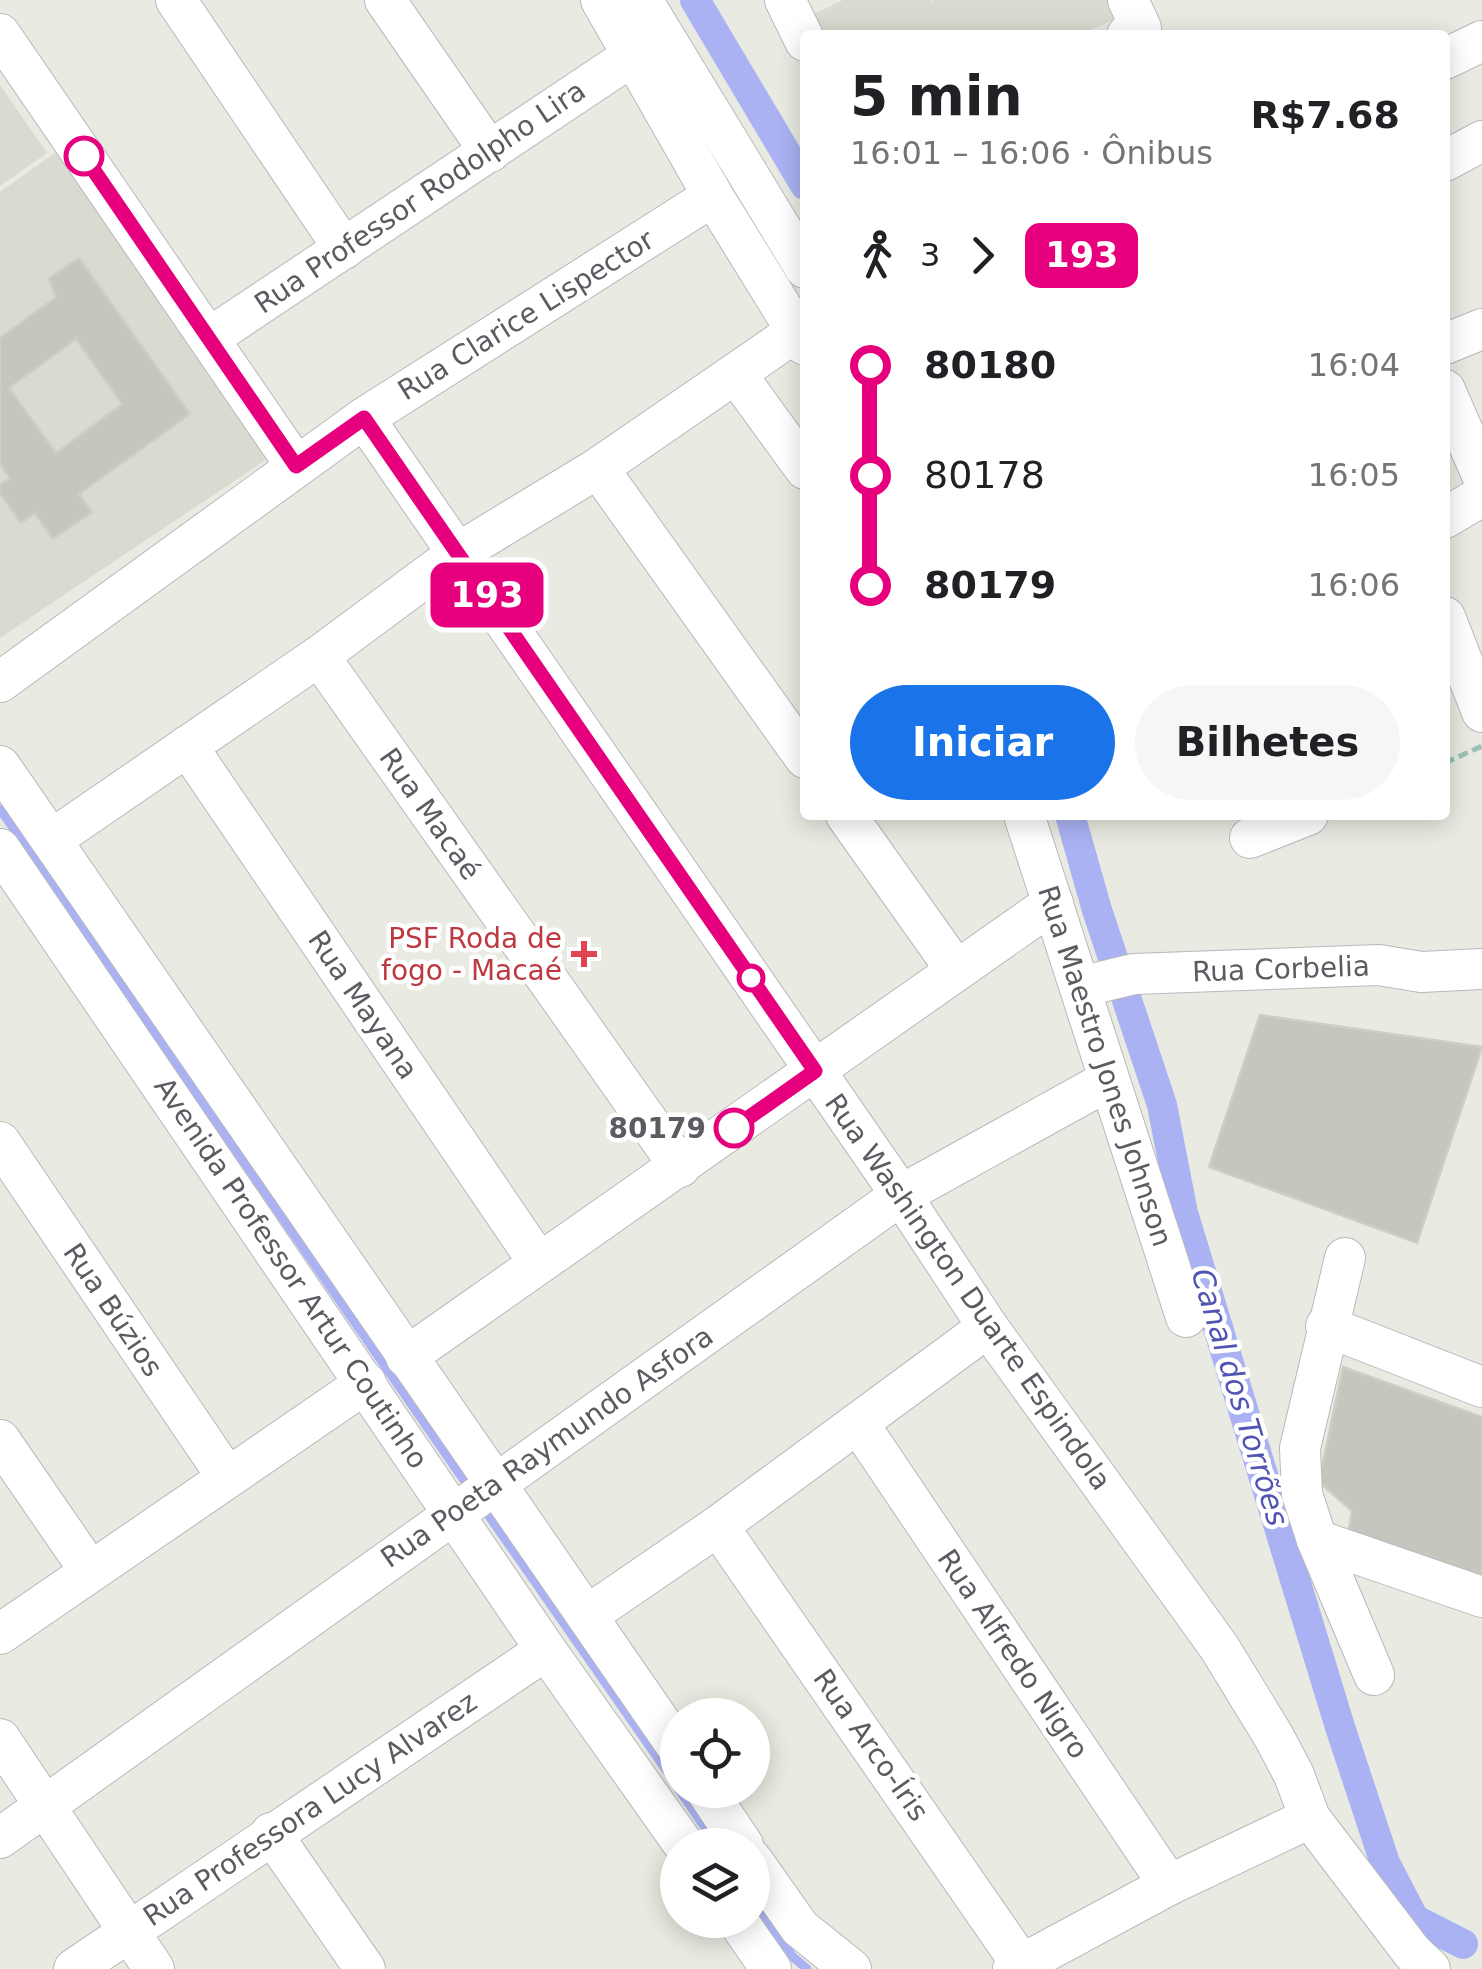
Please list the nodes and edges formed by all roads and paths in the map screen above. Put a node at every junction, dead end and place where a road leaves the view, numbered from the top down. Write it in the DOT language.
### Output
graph roads {
  1 [pos="176,0"];
  2 [pos="384,0"];
  3 [pos="600,0"];
  4 [pos="642,0"];
  5 [pos="785,0"];
  6 [pos="800,31"];
  7 [pos="0,34"];
  8 [pos="1482,41"];
  9 [pos="632,56"];
  10 [pos="1450,57"];
  11 [pos="1482,141"];
  12 [pos="490,152"];
  13 [pos="1450,158"];
  14 [pos="713,196"];
  15 [pos="344,249"];
  16 [pos="800,260"];
  17 [pos="1482,328"];
  18 [pos="800,336"];
  19 [pos="209,338"];
  20 [pos="800,339"];
  21 [pos="1450,342"];
  22 [pos="736,374"];
  23 [pos="1450,401"];
  24 [pos="364,418"];
  25 [pos="800,462"];
  26 [pos="296,466"];
  27 [pos="598,468"];
  28 [pos="1482,475"];
  29 [pos="1482,496"];
  30 [pos="1450,515"];
  31 [pos="458,553"];
  32 [pos="1450,631"];
  33 [pos="318,656"];
  34 [pos="0,682"];
  35 [pos="1482,712"];
  36 [pos="188,746"];
  37 [pos="1482,746"];
  38 [pos="800,751"];
  39 [pos="1450,760"];
  40 [pos="0,766"];
  41 [pos="850,820"];
  42 [pos="1026,820"];
  43 [pos="1295,820"];
  44 [pos="1250,838"];
  45 [pos="51,840"];
  46 [pos="4,864"];
  47 [pos="1053,904"];
  48 [pos="1482,968"];
  49 [pos="956,970"];
  50 [pos="1081,987"];
  51 [pos="815,1071"];
  52 [pos="1109,1080"];
  53 [pos="0,1142"];
  54 [pos="680,1167"];
  55 [pos="900,1194"];
  56 [pos="1345,1258"];
  57 [pos="539,1263"];
  58 [pos="1186,1317"];
  59 [pos="1326,1326"];
  60 [pos="988,1327"];
  61 [pos="406,1357"];
  62 [pos="366,1382"];
  63 [pos="1482,1387"];
  64 [pos="858,1424"];
  65 [pos="0,1440"];
  66 [pos="227,1478"];
  67 [pos="494,1486"];
  68 [pos="454,1512"];
  69 [pos="718,1526"];
  70 [pos="1317,1540"];
  71 [pos="90,1570"];
  72 [pos="1482,1597"];
  73 [pos="588,1615"];
  74 [pos="0,1634"];
  75 [pos="546,1650"];
  76 [pos="1374,1676"];
  77 [pos="660,1721"];
  78 [pos="0,1740"];
  79 [pos="46,1806"];
  80 [pos="1310,1818"];
  81 [pos="672,1828"];
  82 [pos="271,1833"];
  83 [pos="0,1838"];
  84 [pos="1168,1885"];
  85 [pos="770,1886"];
  86 [pos="128,1931"];
  87 [pos="749,1938"];
  88 [pos="1018,1967"];
  89 [pos="74,1969"];
  90 [pos="154,1969"];
  91 [pos="365,1969"];
  92 [pos="771,1969"];
  93 [pos="851,1969"];
  94 [pos="1430,1969"];
  1 -- 15 [label="street"];
  2 -- 12 [label="street"];
  3 -- 9 [label="street"];
  4 -- 16 [label="street"];
  5 -- 6 [label="street"];
  7 -- 19 [label="street"];
  8 -- 10 [label="street"];
  9 -- 12 [label="street, Rua Professor Rodolpho Lira"];
  9 -- 14 [label="street"];
  11 -- 13 [label="street"];
  12 -- 15 [label="street, Rua Professor Rodolpho Lira"];
  14 -- 18 [label="street"];
  14 -- 24 [label="street, Rua Clarice Lispector"];
  15 -- 19 [label="street, Rua Professor Rodolpho Lira"];
  17 -- 21 [label="street"];
  19 -- 26 [label="street"];
  20 -- 22 [label="street"];
  22 -- 25 [label="street"];
  22 -- 27 [label="street"];
  23 -- 28 [label="street"];
  24 -- 26 [label="street, Rua Clarice Lispector"];
  24 -- 31 [label="street, Rua Washington Duarte Espindola"];
  26 -- 34 [label="street, Rua Clarice Lispector"];
  27 -- 31 [label="street"];
  27 -- 38 [label="street"];
  29 -- 30 [label="street"];
  31 -- 33 [label="street"];
  31 -- 51 [label="street, Rua Washington Duarte Espindola"];
  32 -- 35 [label="street"];
  33 -- 36 [label="street"];
  33 -- 54 [label="street, Rua Macaé"];
  36 -- 45 [label="street"];
  36 -- 57 [label="street, Rua Mayana"];
  37 -- 39 [label="path"];
  40 -- 45 [label="street, Avenida Professor Artur Coutinho"];
  41 -- 49 [label="street"];
  42 -- 47 [label="street, Rua Maestro Jones Johnson"];
  43 -- 44 [label="street"];
  45 -- 61 [label="street, Avenida Professor Artur Coutinho"];
  46 -- 62 [label="street, Avenida Professor Artur Coutinho"];
  47 -- 49 [label="street"];
  47 -- 50 [label="street, Rua Maestro Jones Johnson"];
  48 -- 50 [label="street, Rua Corbelia"];
  49 -- 51 [label="street"];
  50 -- 52 [label="street, Rua Maestro Jones Johnson"];
  51 -- 54 [label="street"];
  51 -- 55 [label="street, Rua Washington Duarte Espindola"];
  52 -- 55 [label="street, Rua Poeta Raymundo Asfora"];
  52 -- 58 [label="street, Rua Maestro Jones Johnson"];
  53 -- 66 [label="street, Rua Búzios"];
  54 -- 57 [label="street"];
  55 -- 60 [label="street, Rua Washington Duarte Espindola"];
  55 -- 67 [label="street, Rua Poeta Raymundo Asfora"];
  56 -- 59 [label="street"];
  57 -- 61 [label="street"];
  59 -- 63 [label="street"];
  59 -- 70 [label="street"];
  60 -- 64 [label="street"];
  60 -- 80 [label="street, Rua Washington Duarte Espindola"];
  61 -- 67 [label="street, Avenida Professor Artur Coutinho"];
  62 -- 66 [label="street"];
  62 -- 68 [label="street, Avenida Professor Artur Coutinho"];
  64 -- 69 [label="street"];
  64 -- 84 [label="street, Rua Alfredo Nigro"];
  65 -- 71 [label="street"];
  66 -- 71 [label="street"];
  67 -- 68 [label="street, Rua Poeta Raymundo Asfora"];
  67 -- 73 [label="street, Avenida Professor Artur Coutinho"];
  68 -- 75 [label="street, Avenida Professor Artur Coutinho"];
  68 -- 79 [label="street, Rua Poeta Raymundo Asfora"];
  69 -- 73 [label="street"];
  69 -- 88 [label="street, Rua Arco-Íris"];
  70 -- 72 [label="street"];
  70 -- 76 [label="street"];
  71 -- 74 [label="street"];
  73 -- 77 [label="street, Avenida Professor Artur Coutinho"];
  75 -- 81 [label="street, Avenida Professor Artur Coutinho"];
  75 -- 82 [label="street, Rua Professora Lucy Alvarez"];
  78 -- 79 [label="street"];
  79 -- 83 [label="street, Rua Poeta Raymundo Asfora"];
  79 -- 86 [label="street"];
  80 -- 84 [label="street"];
  80 -- 94 [label="street, Rua Washington Duarte Espindola"];
  82 -- 86 [label="street, Rua Professora Lucy Alvarez"];
  82 -- 91 [label="street"];
  84 -- 88 [label="street"];
  85 -- 93 [label="street"];
  86 -- 89 [label="street, Rua Professora Lucy Alvarez"];
  86 -- 90 [label="street"];
  87 -- 92 [label="street"];
}
